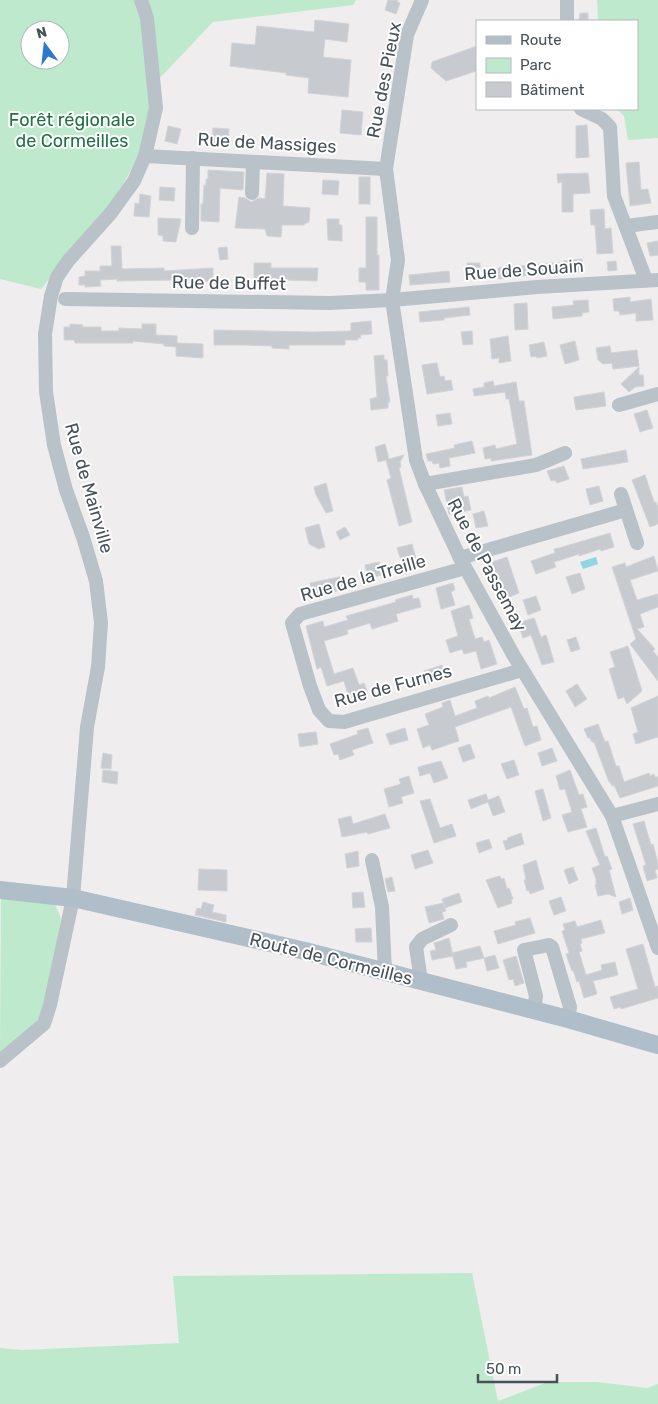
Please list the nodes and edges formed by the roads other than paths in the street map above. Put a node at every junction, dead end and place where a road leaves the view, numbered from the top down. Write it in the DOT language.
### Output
graph roads {
  1 [pos="141,0"];
  2 [pos="422,0"];
  3 [pos="567,0"];
  4 [pos="566,20"];
  5 [pos="583,110"];
  6 [pos="145,156"];
  7 [pos="193,158"];
  8 [pos="253,162"];
  9 [pos="386,168"];
  10 [pos="252,193"];
  11 [pos="658,222"];
  12 [pos="626,226"];
  13 [pos="192,228"];
  14 [pos="652,280"];
  15 [pos="65,299"];
  16 [pos="392,300"];
  17 [pos="658,394"];
  18 [pos="619,405"];
  19 [pos="565,453"];
  20 [pos="425,484"];
  21 [pos="621,494"];
  22 [pos="626,510"];
  23 [pos="637,543"];
  24 [pos="462,563"];
  25 [pos="305,669"];
  26 [pos="522,670"];
  27 [pos="658,804"];
  28 [pos="612,816"];
  29 [pos="372,860"];
  30 [pos="0,890"];
  31 [pos="73,898"];
  32 [pos="451,924"];
  33 [pos="658,948"];
  34 [pos="385,972"];
  35 [pos="421,982"];
  36 [pos="534,1010"];
  37 [pos="568,1019"];
  38 [pos="658,1044"];
  39 [pos="0,1061"];
  1 -- 6 [label="street, Rue de Mainville"];
  2 -- 9 [label="street, Rue des Pieux"];
  3 -- 4 [label="street"];
  5 -- 12 [label="street"];
  6 -- 7 [label="street, Rue de Massiges"];
  6 -- 31 [label="street, Rue de Mainville"];
  7 -- 8 [label="street, Rue de Massiges"];
  7 -- 13 [label="street"];
  8 -- 9 [label="street, Rue de Massiges"];
  8 -- 10 [label="street"];
  9 -- 16 [label="street, Rue de Passemay"];
  11 -- 12 [label="street"];
  12 -- 14 [label="street"];
  14 -- 16 [label="street, Rue de Souain"];
  15 -- 16 [label="street, Rue de Buffet"];
  16 -- 20 [label="street, Rue de Passemay"];
  17 -- 18 [label="street"];
  19 -- 20 [label="street"];
  20 -- 24 [label="street, Rue de Passemay"];
  21 -- 22 [label="street"];
  22 -- 23 [label="street"];
  22 -- 24 [label="street"];
  24 -- 25 [label="street, Rue de la Treille"];
  24 -- 26 [label="street, Rue de Passemay"];
  25 -- 26 [label="street, Rue de Furnes"];
  26 -- 28 [label="street, Rue de Passemay"];
  27 -- 28 [label="street"];
  28 -- 33 [label="street, Rue de Passemay"];
  29 -- 34 [label="street"];
  30 -- 31 [label="main road, Route de Cormeilles"];
  31 -- 34 [label="main road, Route de Cormeilles"];
  31 -- 39 [label="street, Rue de Mainville"];
  32 -- 35 [label="street"];
  34 -- 35 [label="main road, Route de Cormeilles"];
  35 -- 36 [label="main road, Route de Cormeilles"];
  36 -- 37 [label="main road, Route de Cormeilles"];
  36 -- 37 [label="street"];
  37 -- 38 [label="main road, Route de Cormeilles"];
}
